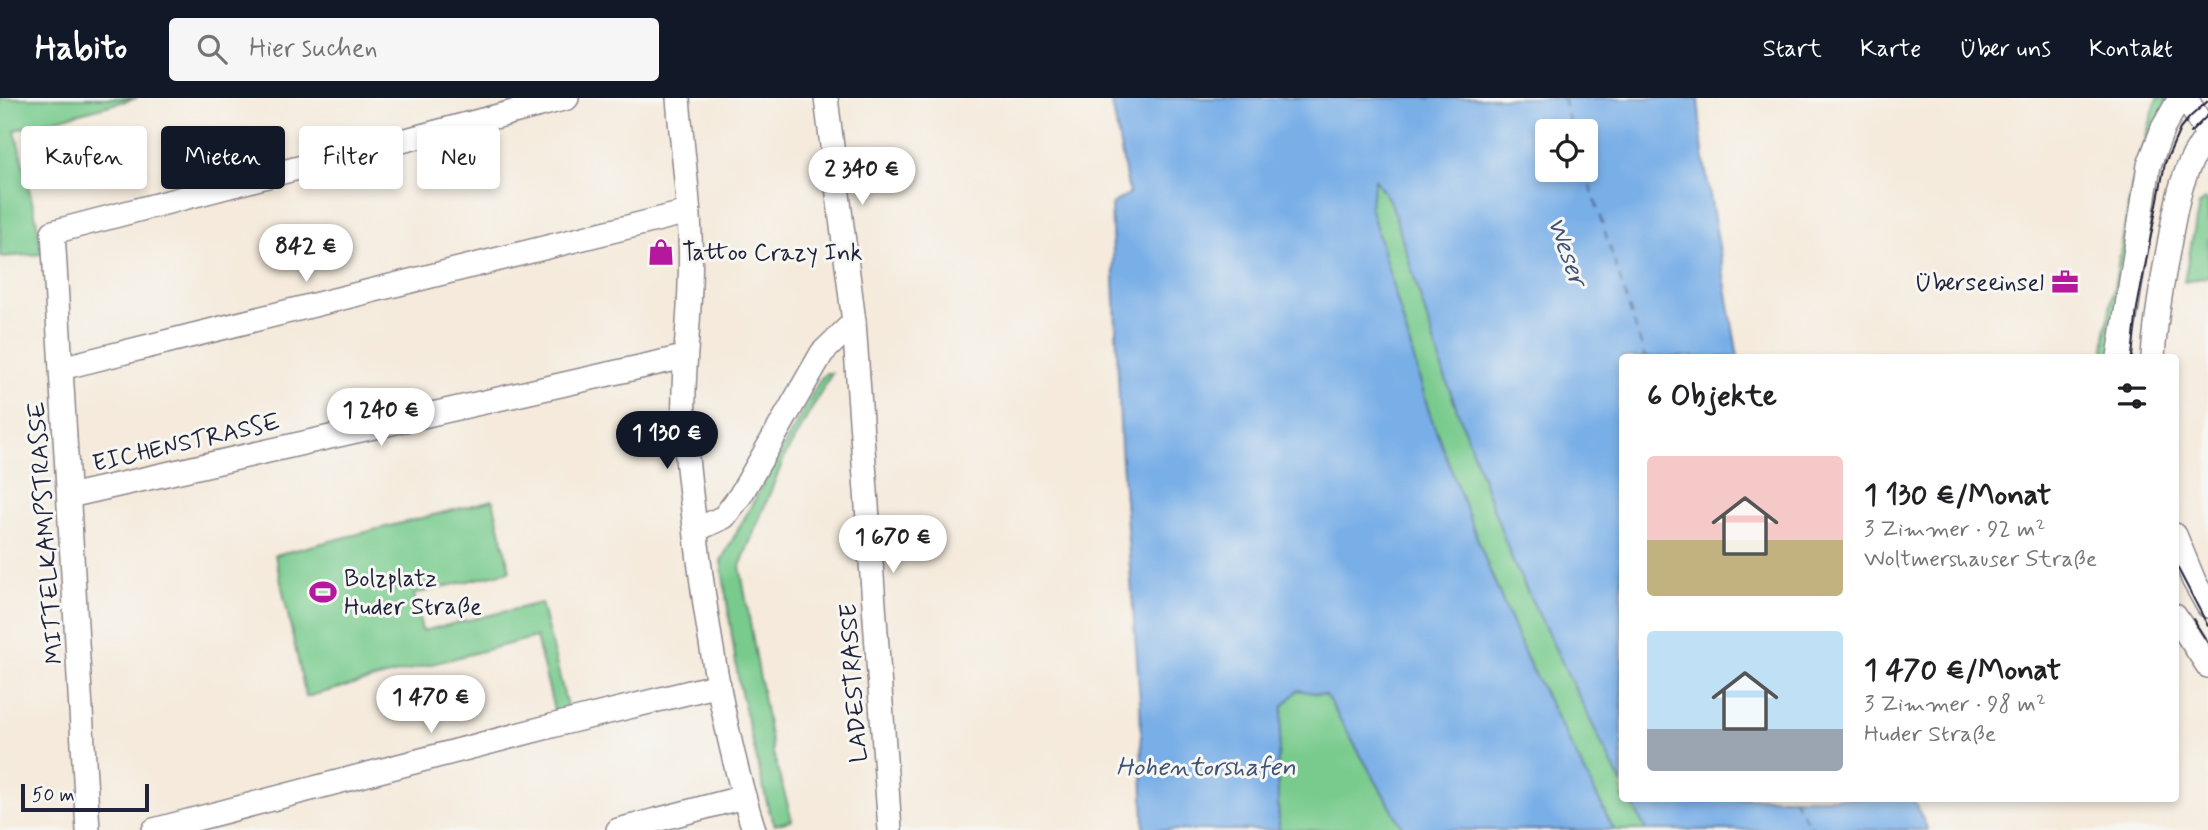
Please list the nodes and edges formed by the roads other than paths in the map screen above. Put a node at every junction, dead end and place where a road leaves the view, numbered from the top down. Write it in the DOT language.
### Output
graph roads {
  1 [pos="567,98"];
  2 [pos="678,98"];
  3 [pos="826,98"];
  4 [pos="2180,98"];
  5 [pos="2186,98"];
  6 [pos="2208,136"];
  7 [pos="688,212"];
  8 [pos="854,322"];
  9 [pos="2119,354"];
  10 [pos="2153,354"];
  11 [pos="684,357"];
  12 [pos="61,368"];
  13 [pos="68,496"];
  14 [pos="695,530"];
  15 [pos="2179,544"];
  16 [pos="2208,606"];
  17 [pos="2179,622"];
  18 [pos="2208,666"];
  19 [pos="719,685"];
  20 [pos="744,797"];
  21 [pos="88,830"];
  22 [pos="154,830"];
  23 [pos="618,830"];
  24 [pos="754,830"];
  25 [pos="890,830"];
  1 -- 12 [label="street, MITTELKAMPSTRASSE"];
  2 -- 7 [label="street"];
  3 -- 8 [label="street, LADESTRASSE"];
  4 -- 9 [label="street"];
  5 -- 6 [label="street"];
  6 -- 10 [label="street"];
  7 -- 11 [label="street"];
  7 -- 12 [label="street"];
  8 -- 14 [label="street"];
  8 -- 25 [label="street, LADESTRASSE"];
  11 -- 13 [label="street, EICHENSTRASSE"];
  11 -- 14 [label="street"];
  12 -- 13 [label="street, MITTELKAMPSTRASSE"];
  13 -- 21 [label="street, MITTELKAMPSTRASSE"];
  14 -- 19 [label="street"];
  15 -- 16 [label="street"];
  17 -- 18 [label="street"];
  19 -- 20 [label="street"];
  19 -- 22 [label="street"];
  20 -- 23 [label="street"];
  20 -- 24 [label="street"];
}
